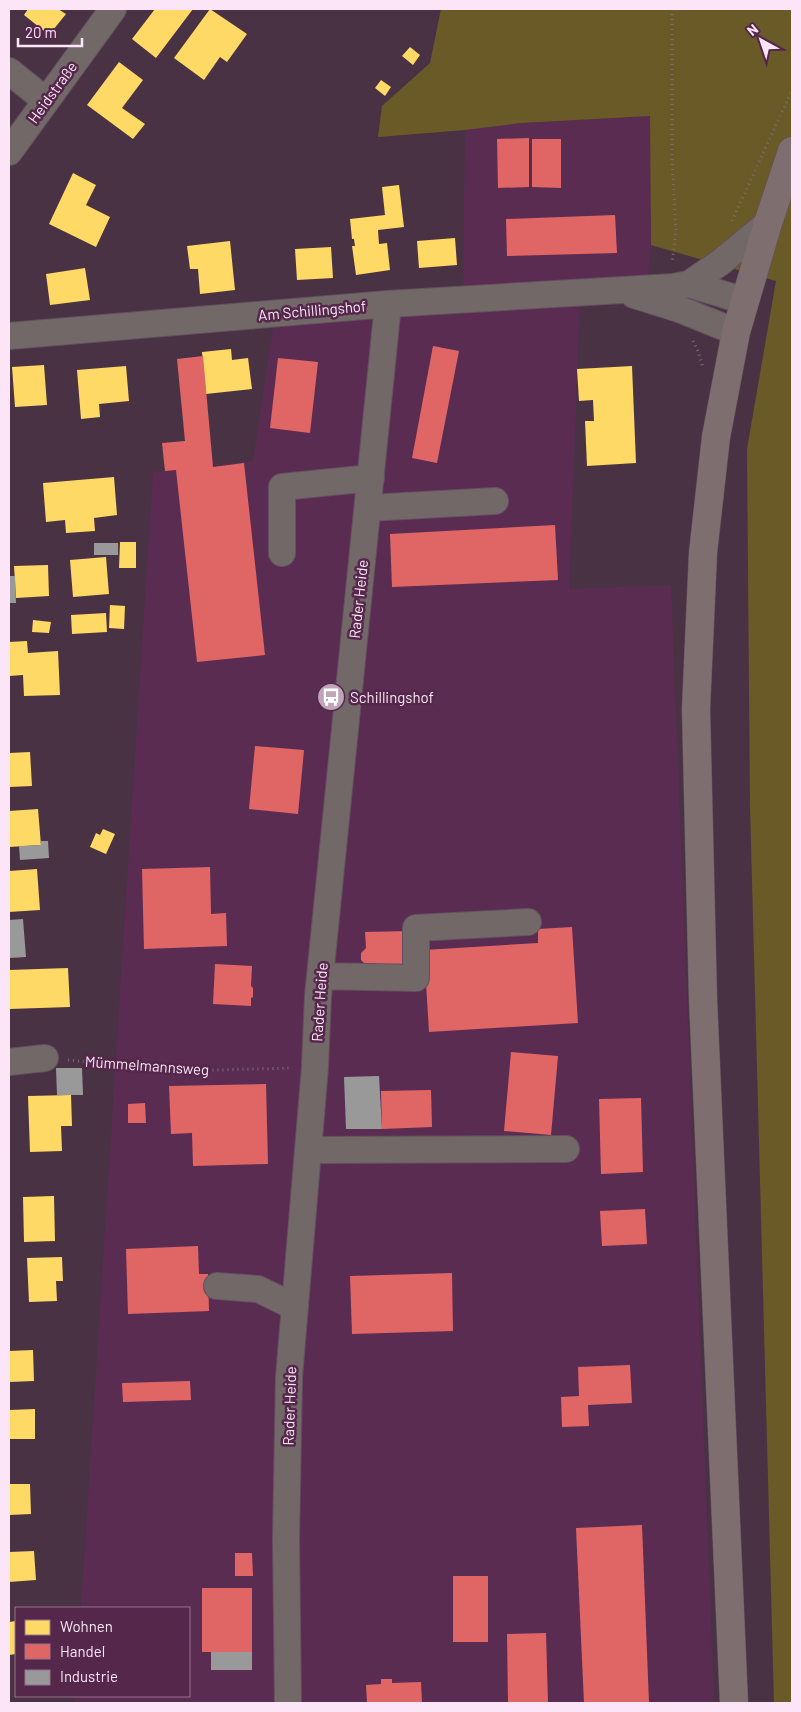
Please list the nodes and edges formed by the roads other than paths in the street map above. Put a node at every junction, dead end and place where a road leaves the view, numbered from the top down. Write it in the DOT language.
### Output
graph roads {
  1 [pos="113,9"];
  2 [pos="9,71"];
  3 [pos="45,100"];
  4 [pos="792,151"];
  5 [pos="9,152"];
  6 [pos="768,223"];
  7 [pos="689,284"];
  8 [pos="616,290"];
  9 [pos="745,301"];
  10 [pos="388,304"];
  11 [pos="736,332"];
  12 [pos="9,336"];
  13 [pos="371,478"];
  14 [pos="495,500"];
  15 [pos="368,508"];
  16 [pos="282,553"];
  17 [pos="528,922"];
  18 [pos="320,976"];
  19 [pos="45,1058"];
  20 [pos="9,1062"];
  21 [pos="566,1149"];
  22 [pos="308,1150"];
  23 [pos="217,1286"];
  24 [pos="295,1307"];
  25 [pos="288,1703"];
  26 [pos="734,1703"];
  1 -- 3 [label="street, Heidstraße"];
  2 -- 3 [label="street"];
  3 -- 5 [label="street, Heidstraße"];
  4 -- 6 [label="main road"];
  6 -- 7 [label="street, Am Schillingshof"];
  6 -- 9 [label="main road"];
  7 -- 8 [label="street, Am Schillingshof"];
  7 -- 9 [label="street, Am Schillingshof"];
  8 -- 10 [label="street, Am Schillingshof"];
  8 -- 11 [label="street, Am Schillingshof"];
  9 -- 11 [label="main road"];
  10 -- 12 [label="street, Am Schillingshof"];
  10 -- 13 [label="street, Rader Heide"];
  11 -- 26 [label="main road"];
  13 -- 15 [label="street, Rader Heide"];
  13 -- 16 [label="street"];
  14 -- 15 [label="street"];
  15 -- 18 [label="street, Rader Heide"];
  17 -- 18 [label="street"];
  18 -- 22 [label="street, Rader Heide"];
  19 -- 20 [label="street"];
  21 -- 22 [label="street"];
  22 -- 24 [label="street, Rader Heide"];
  23 -- 24 [label="street"];
  24 -- 25 [label="street, Rader Heide"];
}
